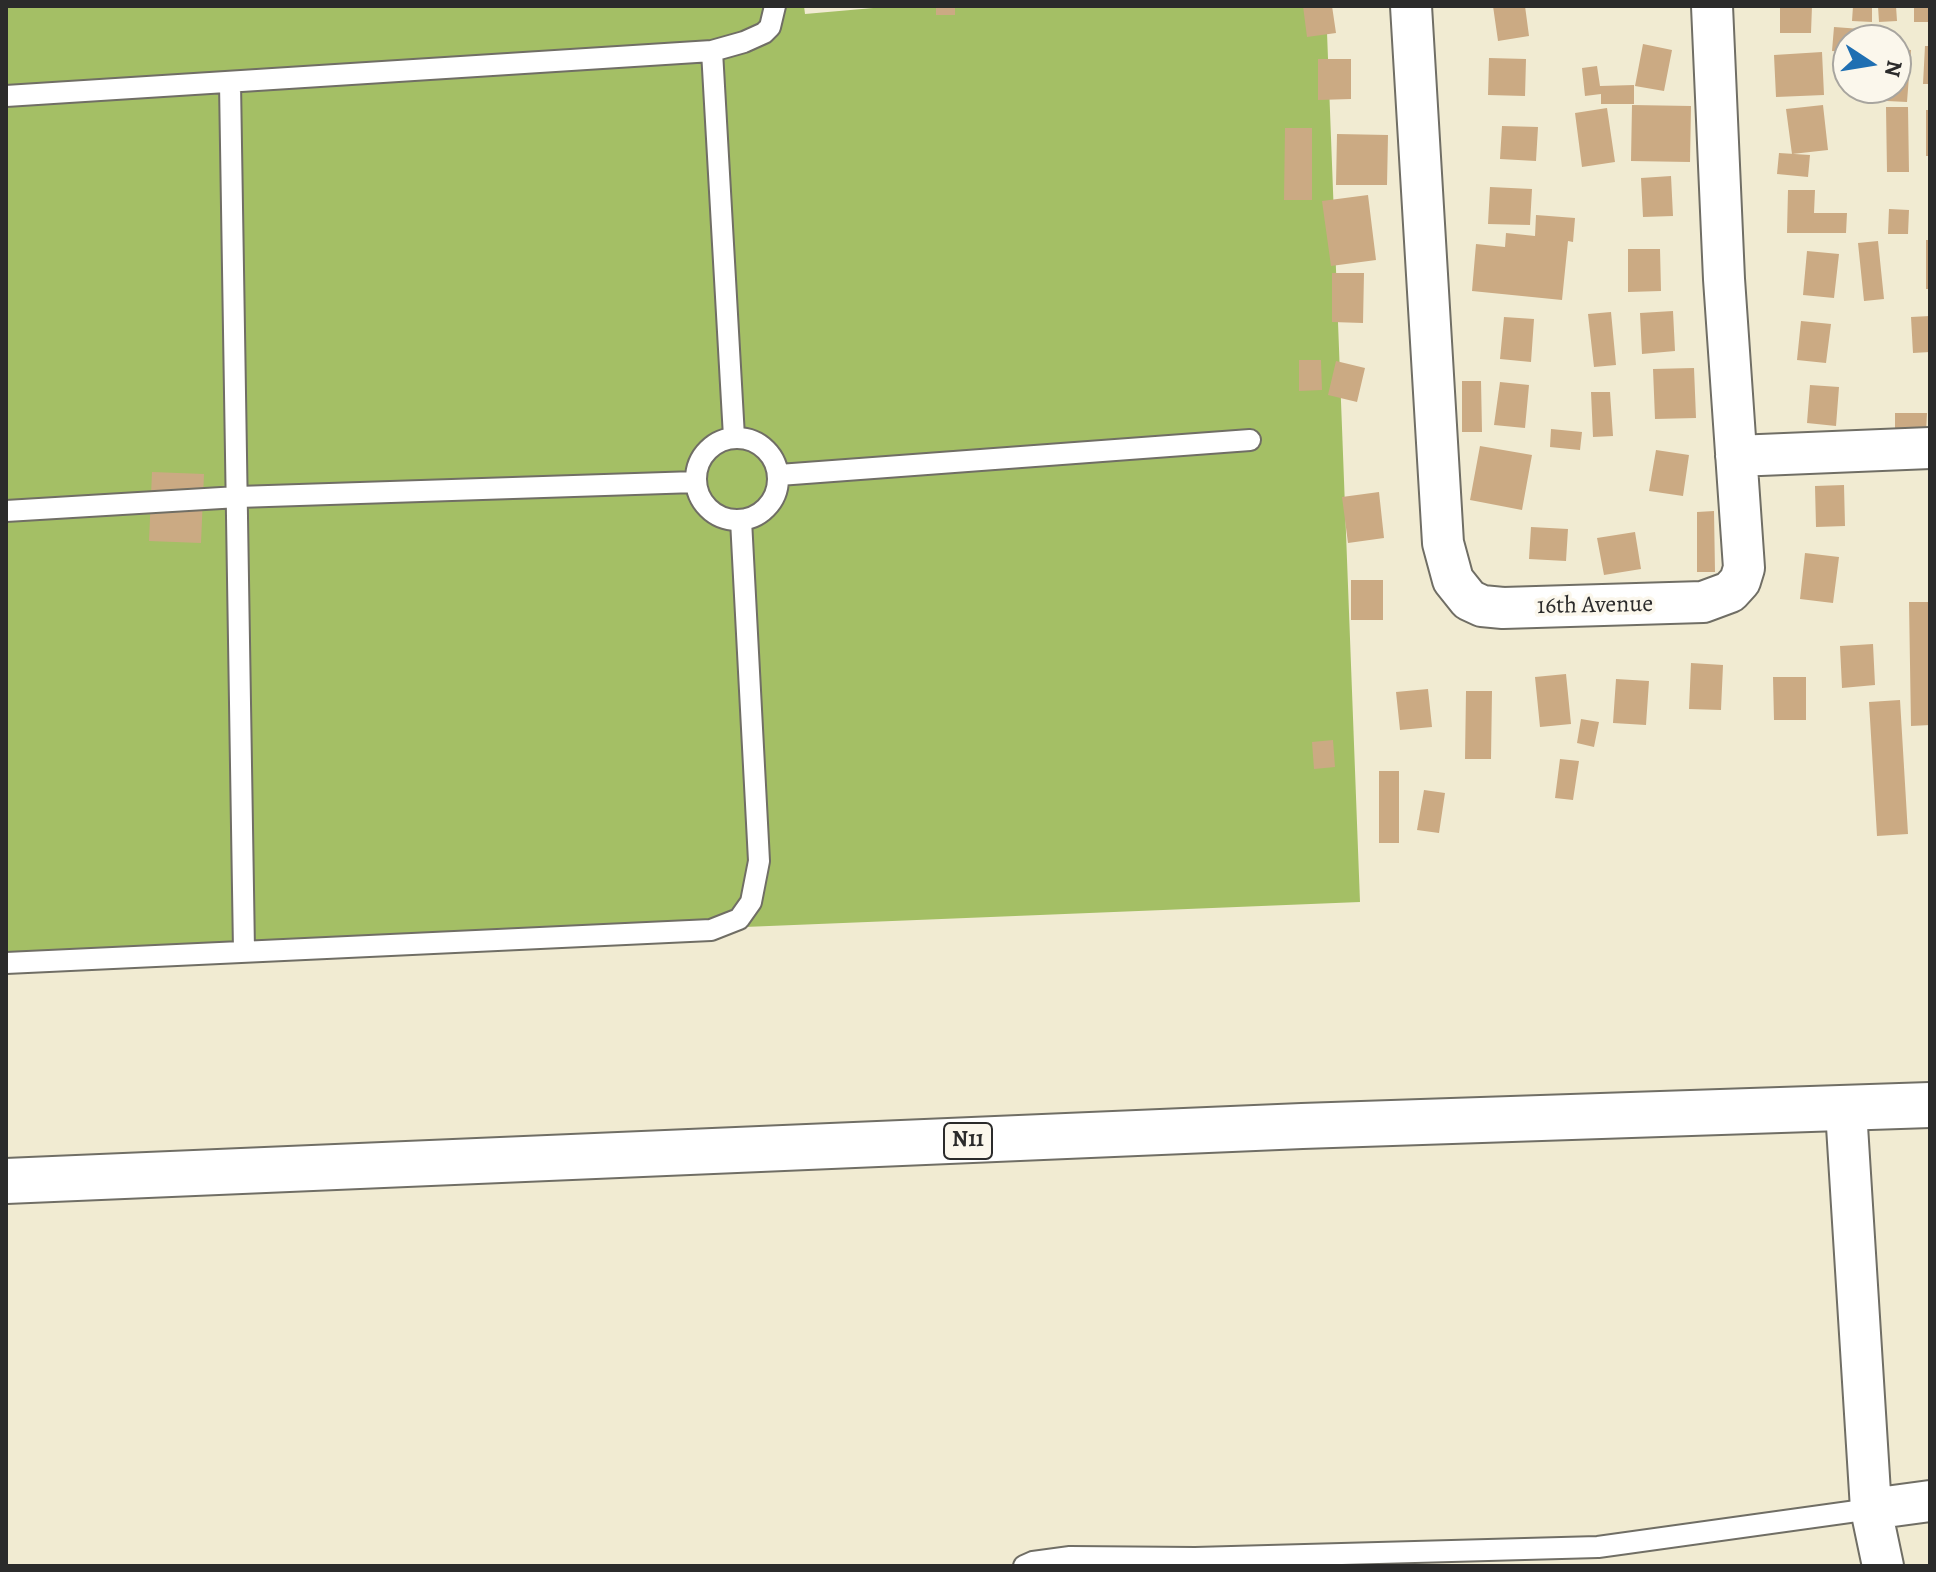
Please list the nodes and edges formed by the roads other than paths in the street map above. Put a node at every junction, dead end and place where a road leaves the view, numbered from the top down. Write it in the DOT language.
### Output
graph roads {
  1 [pos="775,6"];
  2 [pos="1411,6"];
  3 [pos="1712,6"];
  4 [pos="712,51"];
  5 [pos="230,83"];
  6 [pos="6,96"];
  7 [pos="734,437"];
  8 [pos="1250,440"];
  9 [pos="1930,448"];
  10 [pos="1736,456"];
  11 [pos="779,475"];
  12 [pos="696,482"];
  13 [pos="238,497"];
  14 [pos="6,511"];
  15 [pos="741,520"];
  16 [pos="244,951"];
  17 [pos="6,963"];
  18 [pos="1930,1105"];
  19 [pos="1846,1110"];
  20 [pos="6,1181"];
  21 [pos="1930,1501"];
  22 [pos="1871,1509"];
  23 [pos="1024,1566"];
  24 [pos="1883,1566"];
  1 -- 4 [label="lane"];
  2 -- 10 [label="street, 16th Avenue"];
  3 -- 10 [label="street, 16th Avenue"];
  4 -- 5 [label="lane"];
  4 -- 7 [label="lane"];
  5 -- 6 [label="lane"];
  5 -- 13 [label="lane"];
  7 -- 11 [label="lane"];
  7 -- 12 [label="lane"];
  8 -- 11 [label="lane"];
  9 -- 10 [label="street"];
  11 -- 15 [label="lane"];
  12 -- 13 [label="lane"];
  12 -- 15 [label="lane"];
  13 -- 14 [label="lane"];
  13 -- 16 [label="lane"];
  15 -- 16 [label="lane"];
  16 -- 17 [label="lane"];
  18 -- 19 [label="highway, N11"];
  19 -- 20 [label="highway, N11"];
  19 -- 22 [label="street"];
  21 -- 22 [label="street"];
  22 -- 23 [label="lane"];
  22 -- 24 [label="street"];
}
